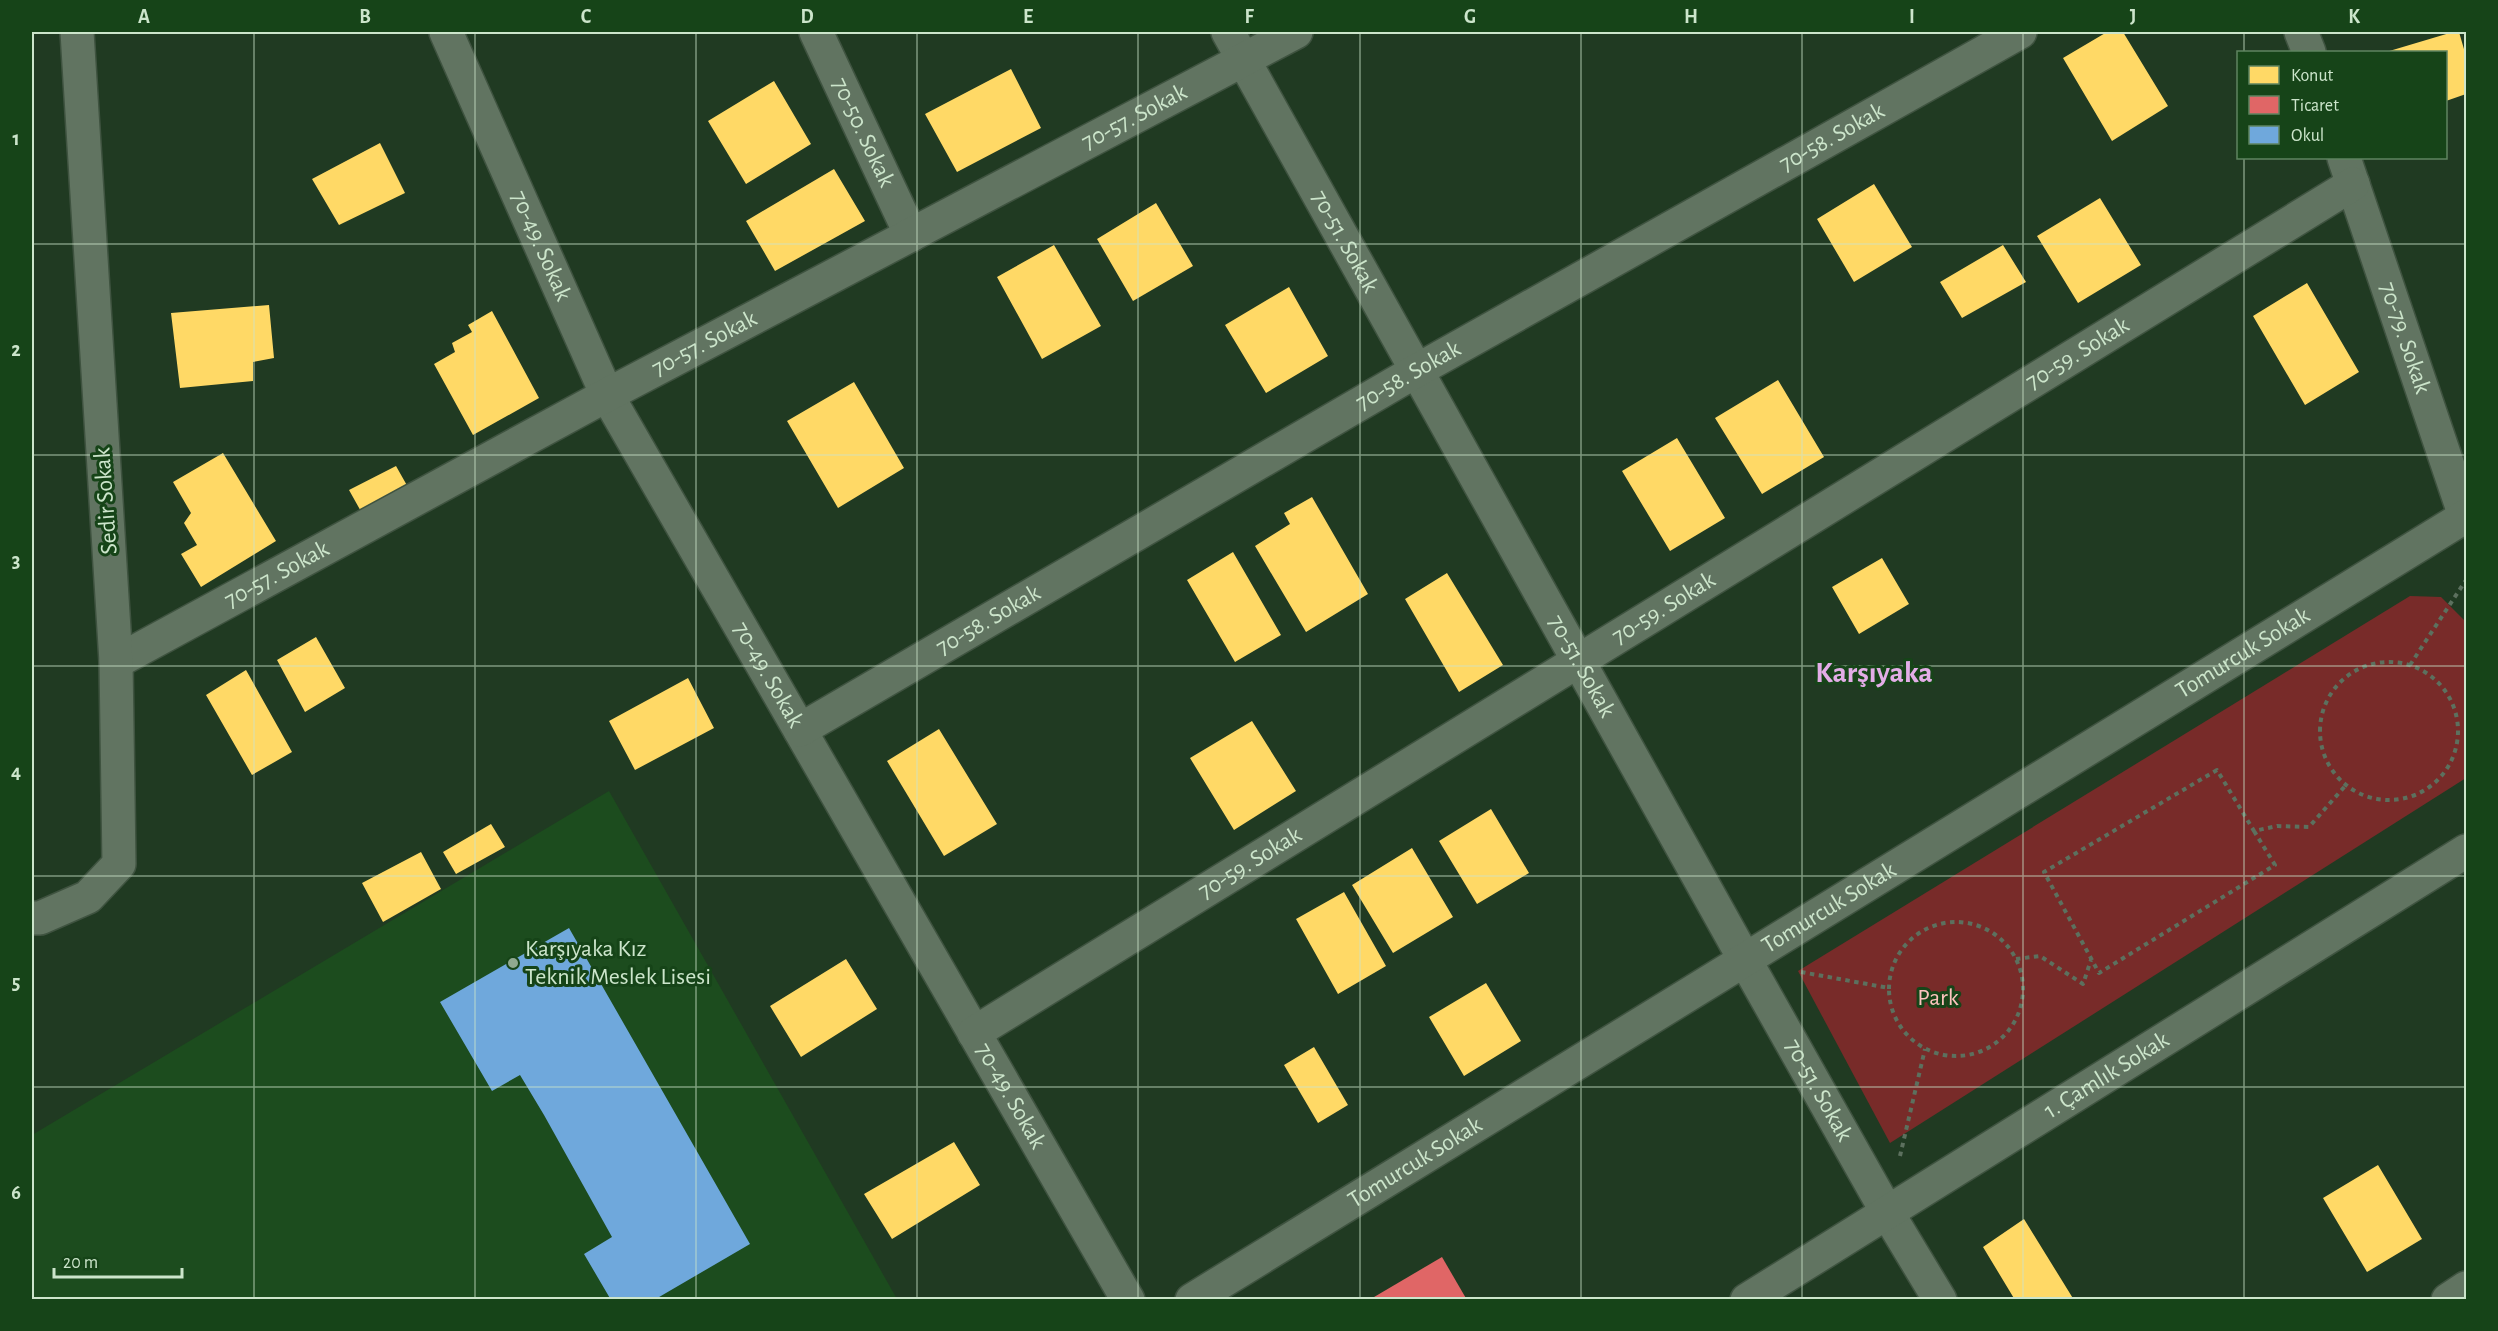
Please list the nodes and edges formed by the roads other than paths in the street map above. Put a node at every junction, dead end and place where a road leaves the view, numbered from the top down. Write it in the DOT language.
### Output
graph roads {
  1 [pos="77,32"];
  2 [pos="446,32"];
  3 [pos="816,32"];
  4 [pos="1296,32"];
  5 [pos="2020,32"];
  6 [pos="2301,32"];
  7 [pos="1235,46"];
  8 [pos="2308,51"];
  9 [pos="2348,171"];
  10 [pos="911,235"];
  11 [pos="1416,370"];
  12 [pos="607,394"];
  13 [pos="2466,517"];
  14 [pos="1578,661"];
  15 [pos="116,663"];
  16 [pos="800,730"];
  17 [pos="2466,850"];
  18 [pos="32,918"];
  19 [pos="1745,960"];
  20 [pos="974,1033"];
  21 [pos="1887,1212"];
  22 [pos="2466,1288"];
  23 [pos="1128,1299"];
  24 [pos="1192,1299"];
  25 [pos="1747,1299"];
  26 [pos="1940,1299"];
  27 [pos="2448,1299"];
  1 -- 15 [label="street, Sedir Sokak"];
  2 -- 12 [label="street, 70-49. Sokak"];
  3 -- 10 [label="street, 70-50. Sokak"];
  4 -- 7 [label="street, 70-57. Sokak"];
  5 -- 11 [label="street, 70-58. Sokak"];
  6 -- 8 [label="street"];
  7 -- 10 [label="street, 70-57. Sokak"];
  7 -- 11 [label="street, 70-51. Sokak"];
  9 -- 13 [label="street, 70-79. Sokak"];
  9 -- 14 [label="street, 70-59. Sokak"];
  10 -- 12 [label="street, 70-57. Sokak"];
  11 -- 14 [label="street, 70-51. Sokak"];
  11 -- 16 [label="street, 70-58. Sokak"];
  12 -- 15 [label="street, 70-57. Sokak"];
  12 -- 16 [label="street, 70-49. Sokak"];
  13 -- 19 [label="street, Tomurcuk Sokak"];
  14 -- 19 [label="street, 70-51. Sokak"];
  14 -- 20 [label="street, 70-59. Sokak"];
  15 -- 18 [label="street, Sedir Sokak"];
  16 -- 20 [label="street, 70-49. Sokak"];
  17 -- 21 [label="street, 1. Çamlık Sokak"];
  19 -- 21 [label="street, 70-51. Sokak"];
  19 -- 24 [label="street, Tomurcuk Sokak"];
  20 -- 23 [label="street, 70-49. Sokak"];
  21 -- 25 [label="street, 1. Çamlık Sokak"];
  21 -- 26 [label="street, 70-51. Sokak"];
  22 -- 27 [label="street"];
}
